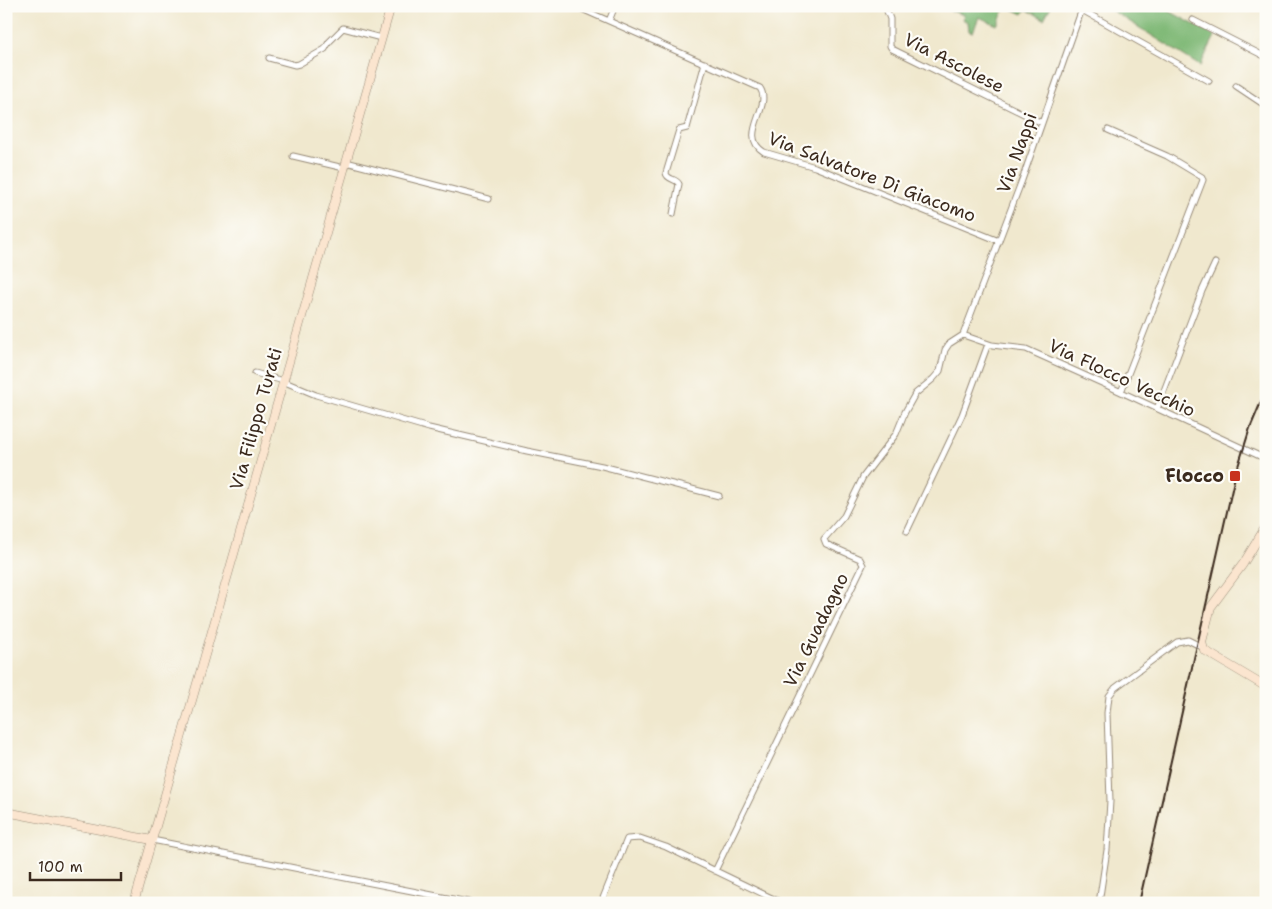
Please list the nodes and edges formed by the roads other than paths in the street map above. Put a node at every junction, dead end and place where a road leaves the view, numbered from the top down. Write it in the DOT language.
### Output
graph roads {
  1 [pos="391,6"];
  2 [pos="575,6"];
  3 [pos="615,6"];
  4 [pos="885,6"];
  5 [pos="1082,8"];
  6 [pos="1193,20"];
  7 [pos="608,21"];
  8 [pos="381,38"];
  9 [pos="1266,56"];
  10 [pos="268,58"];
  11 [pos="705,64"];
  12 [pos="1209,81"];
  13 [pos="1236,86"];
  14 [pos="1266,106"];
  15 [pos="1042,123"];
  16 [pos="1108,130"];
  17 [pos="293,156"];
  18 [pos="345,165"];
  19 [pos="489,199"];
  20 [pos="673,214"];
  21 [pos="999,241"];
  22 [pos="1215,263"];
  23 [pos="963,335"];
  24 [pos="988,344"];
  25 [pos="255,373"];
  26 [pos="283,381"];
  27 [pos="1121,392"];
  28 [pos="1157,409"];
  29 [pos="1266,459"];
  30 [pos="719,496"];
  31 [pos="1266,526"];
  32 [pos="907,532"];
  33 [pos="1202,647"];
  34 [pos="1266,687"];
  35 [pos="6,812"];
  36 [pos="152,840"];
  37 [pos="715,871"];
  38 [pos="134,903"];
  39 [pos="474,903"];
  40 [pos="601,903"];
  41 [pos="782,903"];
  42 [pos="1099,903"];
  1 -- 8 [label="street, Via Filippo Turati"];
  2 -- 7 [label="street, Via Salvatore Di Giacomo"];
  3 -- 7 [label="street"];
  4 -- 15 [label="street, Via Ascolese"];
  5 -- 12 [label="street"];
  5 -- 15 [label="street, Via Nappi"];
  6 -- 9 [label="street"];
  7 -- 11 [label="street, Via Salvatore Di Giacomo"];
  8 -- 10 [label="street"];
  8 -- 18 [label="street, Via Filippo Turati"];
  11 -- 20 [label="street"];
  11 -- 21 [label="street, Via Salvatore Di Giacomo"];
  13 -- 14 [label="street"];
  15 -- 21 [label="street, Via Nappi"];
  16 -- 27 [label="street"];
  17 -- 18 [label="street"];
  18 -- 19 [label="street"];
  18 -- 26 [label="street, Via Filippo Turati"];
  21 -- 23 [label="street, Via Nappi"];
  22 -- 28 [label="street"];
  23 -- 24 [label="street, Via Flocco Vecchio"];
  23 -- 37 [label="street, Via Guadagno"];
  24 -- 27 [label="street, Via Flocco Vecchio"];
  24 -- 32 [label="street"];
  25 -- 26 [label="street"];
  26 -- 30 [label="street"];
  26 -- 36 [label="street, Via Filippo Turati"];
  27 -- 28 [label="street, Via Flocco Vecchio"];
  28 -- 29 [label="street, Via Flocco Vecchio"];
  31 -- 33 [label="street"];
  33 -- 34 [label="street"];
  33 -- 42 [label="street"];
  35 -- 36 [label="street"];
  36 -- 38 [label="street, Via Filippo Turati"];
  36 -- 39 [label="street"];
  37 -- 40 [label="street"];
  37 -- 41 [label="street"];
}
